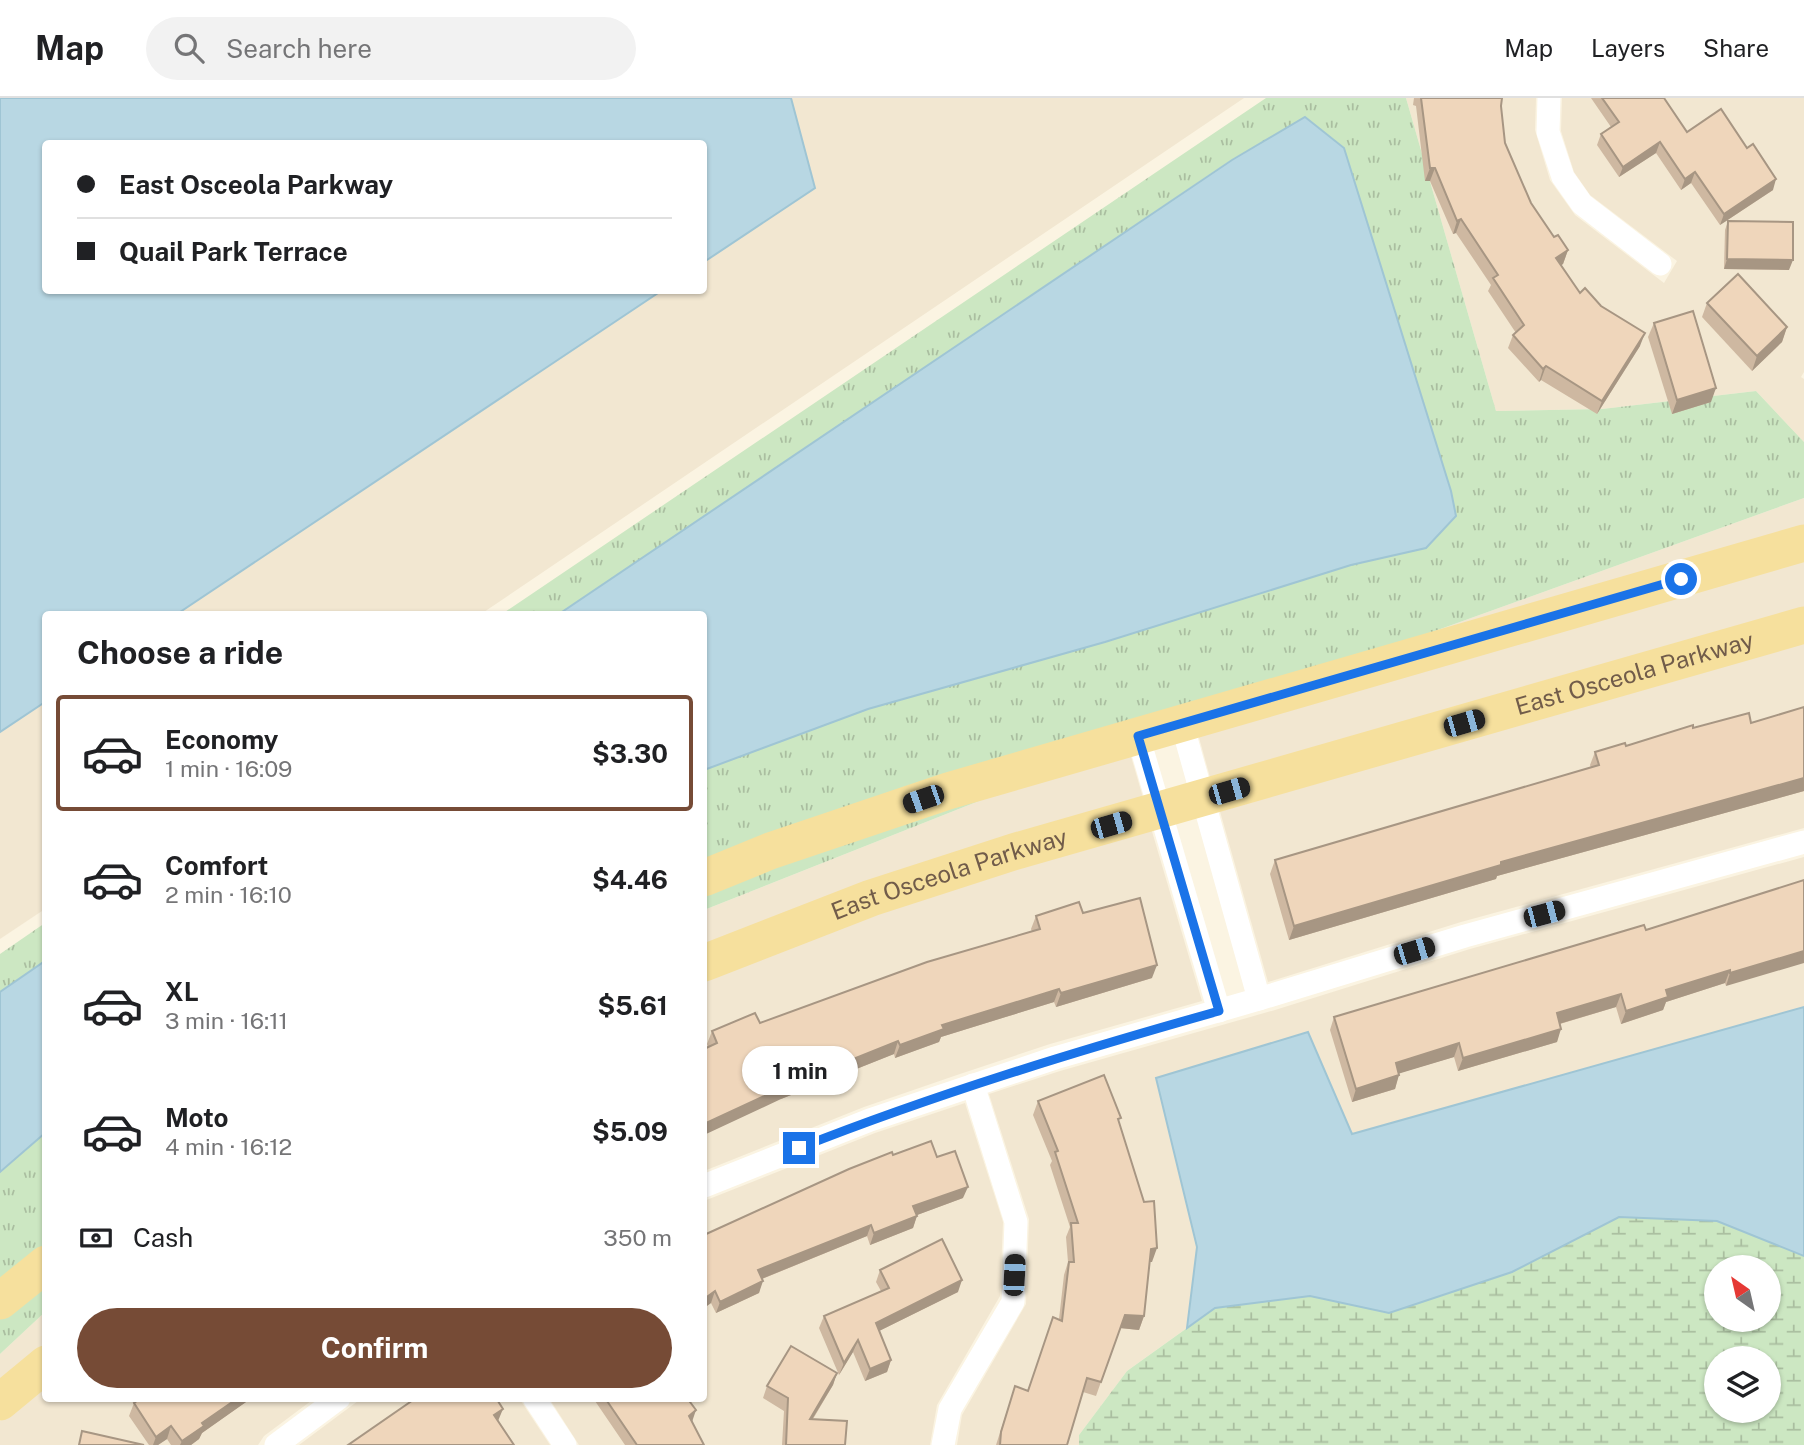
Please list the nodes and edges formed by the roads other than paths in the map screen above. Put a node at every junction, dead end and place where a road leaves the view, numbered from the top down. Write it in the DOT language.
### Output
graph roads {
  1 [pos="1549,98"];
  2 [pos="1660,264"];
  3 [pos="1804,543"];
  4 [pos="1804,625"];
  5 [pos="1182,724"];
  6 [pos="1138,736"];
  7 [pos="1203,798"];
  8 [pos="1160,811"];
  9 [pos="1804,842"];
  10 [pos="707,877"];
  11 [pos="707,961"];
  12 [pos="1259,999"];
  13 [pos="1219,1011"];
  14 [pos="973,1085"];
  15 [pos="707,1185"];
  16 [pos="42,1267"];
  17 [pos="0,1301"];
  18 [pos="42,1367"];
  19 [pos="0,1402"];
  20 [pos="334,1402"];
  21 [pos="537,1402"];
  22 [pos="276,1445"];
  23 [pos="565,1445"];
  24 [pos="943,1445"];
  1 -- 2 [label="street"];
  3 -- 5 [label="main road"];
  4 -- 7 [label="main road, East Osceola Parkway"];
  5 -- 6 [label="main road"];
  5 -- 7 [label="street"];
  6 -- 8 [label="street"];
  6 -- 10 [label="main road"];
  7 -- 8 [label="main road, East Osceola Parkway"];
  7 -- 12 [label="street"];
  8 -- 11 [label="main road, East Osceola Parkway"];
  8 -- 13 [label="street"];
  9 -- 12 [label="street"];
  12 -- 13 [label="street"];
  13 -- 14 [label="street"];
  14 -- 15 [label="street"];
  14 -- 24 [label="street"];
  16 -- 17 [label="main road"];
  18 -- 19 [label="main road"];
  20 -- 22 [label="street"];
  21 -- 23 [label="street"];
}
